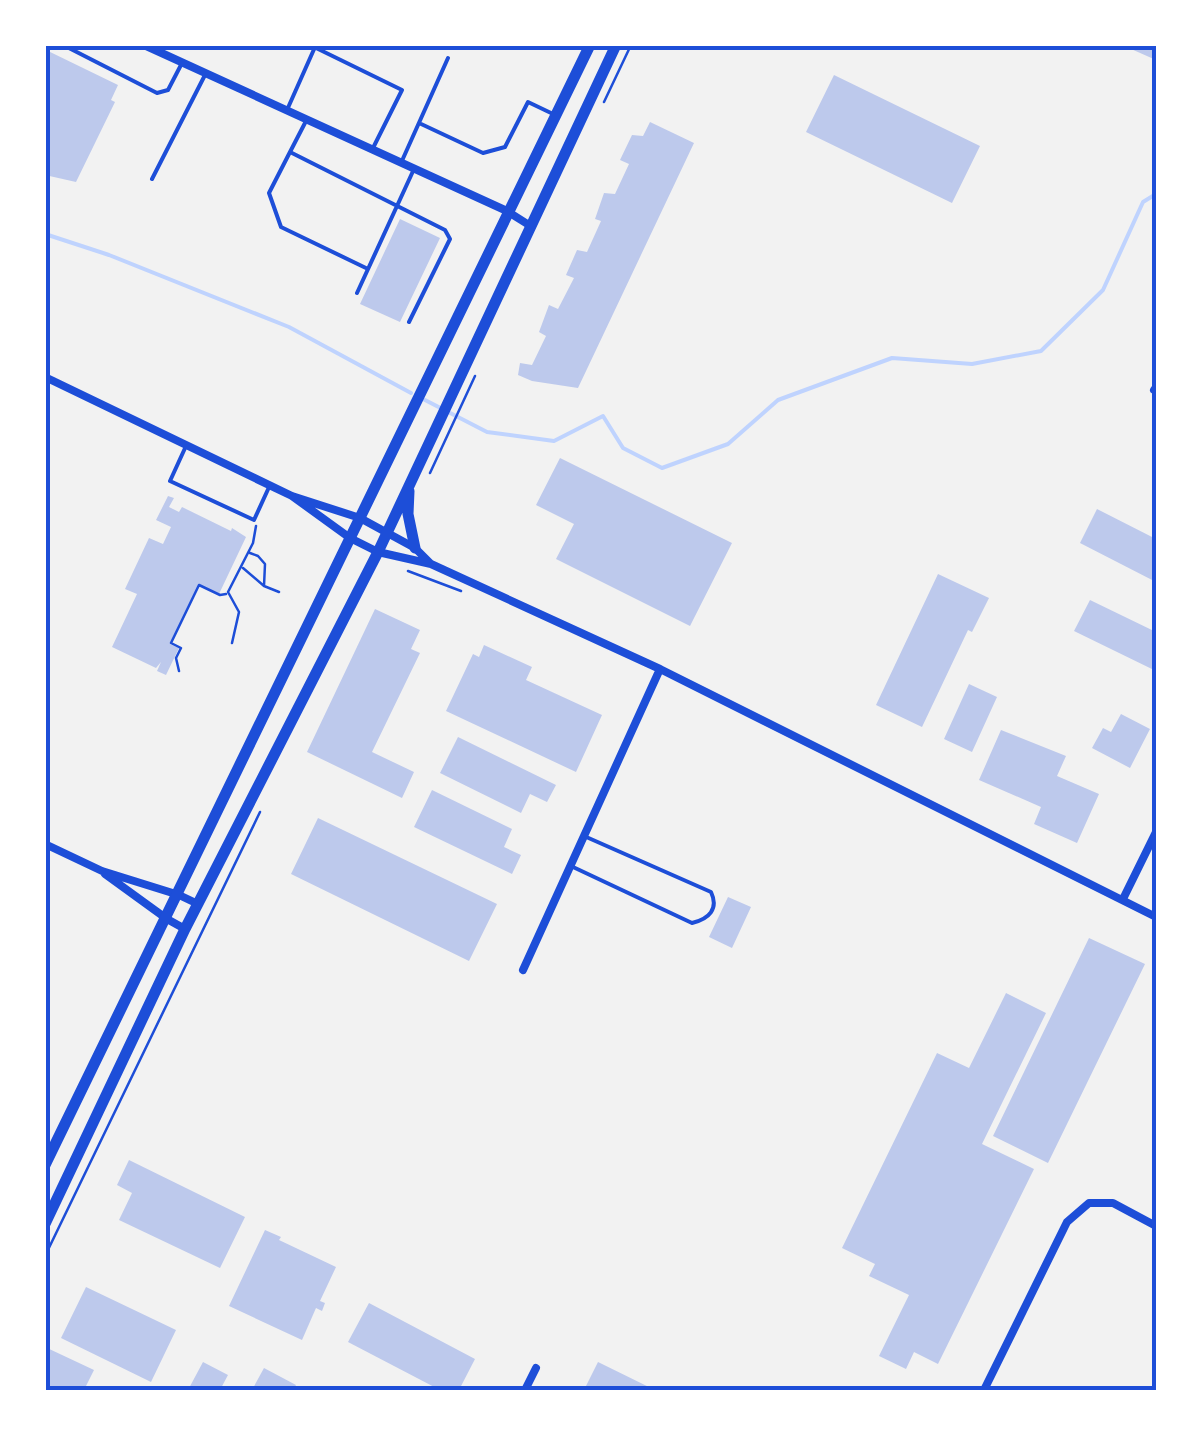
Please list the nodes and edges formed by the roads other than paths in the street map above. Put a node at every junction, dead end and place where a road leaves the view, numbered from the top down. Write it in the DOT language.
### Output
graph roads {
  1 [pos="64,45"];
  2 [pos="144,45"];
  3 [pos="590,45"];
  4 [pos="312,46"];
  5 [pos="162,49"];
  6 [pos="613,50"];
  7 [pos="448,58"];
  8 [pos="182,62"];
  9 [pos="206,74"];
  10 [pos="287,110"];
  11 [pos="555,115"];
  12 [pos="306,120"];
  13 [pos="419,123"];
  14 [pos="372,150"];
  15 [pos="290,152"];
  16 [pos="401,163"];
  17 [pos="414,169"];
  18 [pos="152,179"];
  19 [pos="397,206"];
  20 [pos="507,211"];
  21 [pos="530,225"];
  22 [pos="368,269"];
  23 [pos="357,293"];
  24 [pos="409,322"];
  25 [pos="45,377"];
  26 [pos="187,445"];
  27 [pos="410,482"];
  28 [pos="270,485"];
  29 [pos="292,496"];
  30 [pos="360,518"];
  31 [pos="387,532"];
  32 [pos="350,538"];
  33 [pos="414,548"];
  34 [pos="378,552"];
  35 [pos="432,564"];
  36 [pos="660,669"];
  37 [pos="1156,832"];
  38 [pos="584,836"];
  39 [pos="45,844"];
  40 [pos="570,866"];
  41 [pos="102,871"];
  42 [pos="178,894"];
  43 [pos="1123,899"];
  44 [pos="198,904"];
  45 [pos="1156,916"];
  46 [pos="166,919"];
  47 [pos="186,929"];
  48 [pos="523,970"];
  49 [pos="131,1043"];
  50 [pos="97,1060"];
  51 [pos="45,1165"];
  52 [pos="45,1224"];
  53 [pos="1156,1226"];
  54 [pos="536,1368"];
  55 [pos="525,1390"];
  56 [pos="984,1390"];
  1 -- 8 [label="lane"];
  2 -- 5 [label="street"];
  3 -- 6 [label="main road"];
  3 -- 11 [label="main road"];
  4 -- 10 [label="lane"];
  4 -- 14 [label="lane"];
  5 -- 8 [label="street"];
  6 -- 21 [label="main road"];
  7 -- 13 [label="lane"];
  8 -- 9 [label="street"];
  9 -- 10 [label="street"];
  9 -- 18 [label="lane"];
  10 -- 12 [label="street"];
  11 -- 13 [label="lane"];
  11 -- 20 [label="main road"];
  12 -- 14 [label="street"];
  12 -- 15 [label="lane"];
  13 -- 16 [label="lane"];
  14 -- 16 [label="street"];
  15 -- 19 [label="lane"];
  15 -- 22 [label="lane"];
  16 -- 17 [label="street"];
  17 -- 19 [label="lane"];
  17 -- 20 [label="street"];
  19 -- 22 [label="lane"];
  19 -- 24 [label="lane"];
  20 -- 21 [label="street"];
  20 -- 30 [label="main road"];
  21 -- 27 [label="main road"];
  22 -- 23 [label="lane"];
  25 -- 26 [label="street"];
  26 -- 28 [label="street"];
  26 -- 28 [label="lane"];
  27 -- 31 [label="main road"];
  27 -- 33 [label="main road"];
  28 -- 29 [label="street"];
  29 -- 30 [label="street"];
  29 -- 32 [label="street"];
  30 -- 31 [label="street"];
  30 -- 32 [label="main road"];
  31 -- 33 [label="street"];
  31 -- 34 [label="main road"];
  32 -- 34 [label="street"];
  32 -- 42 [label="main road"];
  33 -- 35 [label="street"];
  34 -- 35 [label="street"];
  34 -- 44 [label="main road"];
  35 -- 36 [label="street"];
  36 -- 38 [label="street"];
  36 -- 43 [label="street"];
  37 -- 43 [label="street"];
  38 -- 40 [label="street"];
  38 -- 40 [label="lane"];
  39 -- 41 [label="street"];
  40 -- 48 [label="street"];
  41 -- 42 [label="street"];
  41 -- 46 [label="street"];
  42 -- 44 [label="street"];
  42 -- 46 [label="main road"];
  43 -- 45 [label="street"];
  44 -- 47 [label="main road"];
  46 -- 47 [label="street"];
  46 -- 50 [label="main road"];
  47 -- 49 [label="main road"];
  49 -- 50 [label="main road"];
  49 -- 52 [label="main road"];
  50 -- 51 [label="main road"];
  53 -- 56 [label="street"];
  54 -- 55 [label="street"];
}
